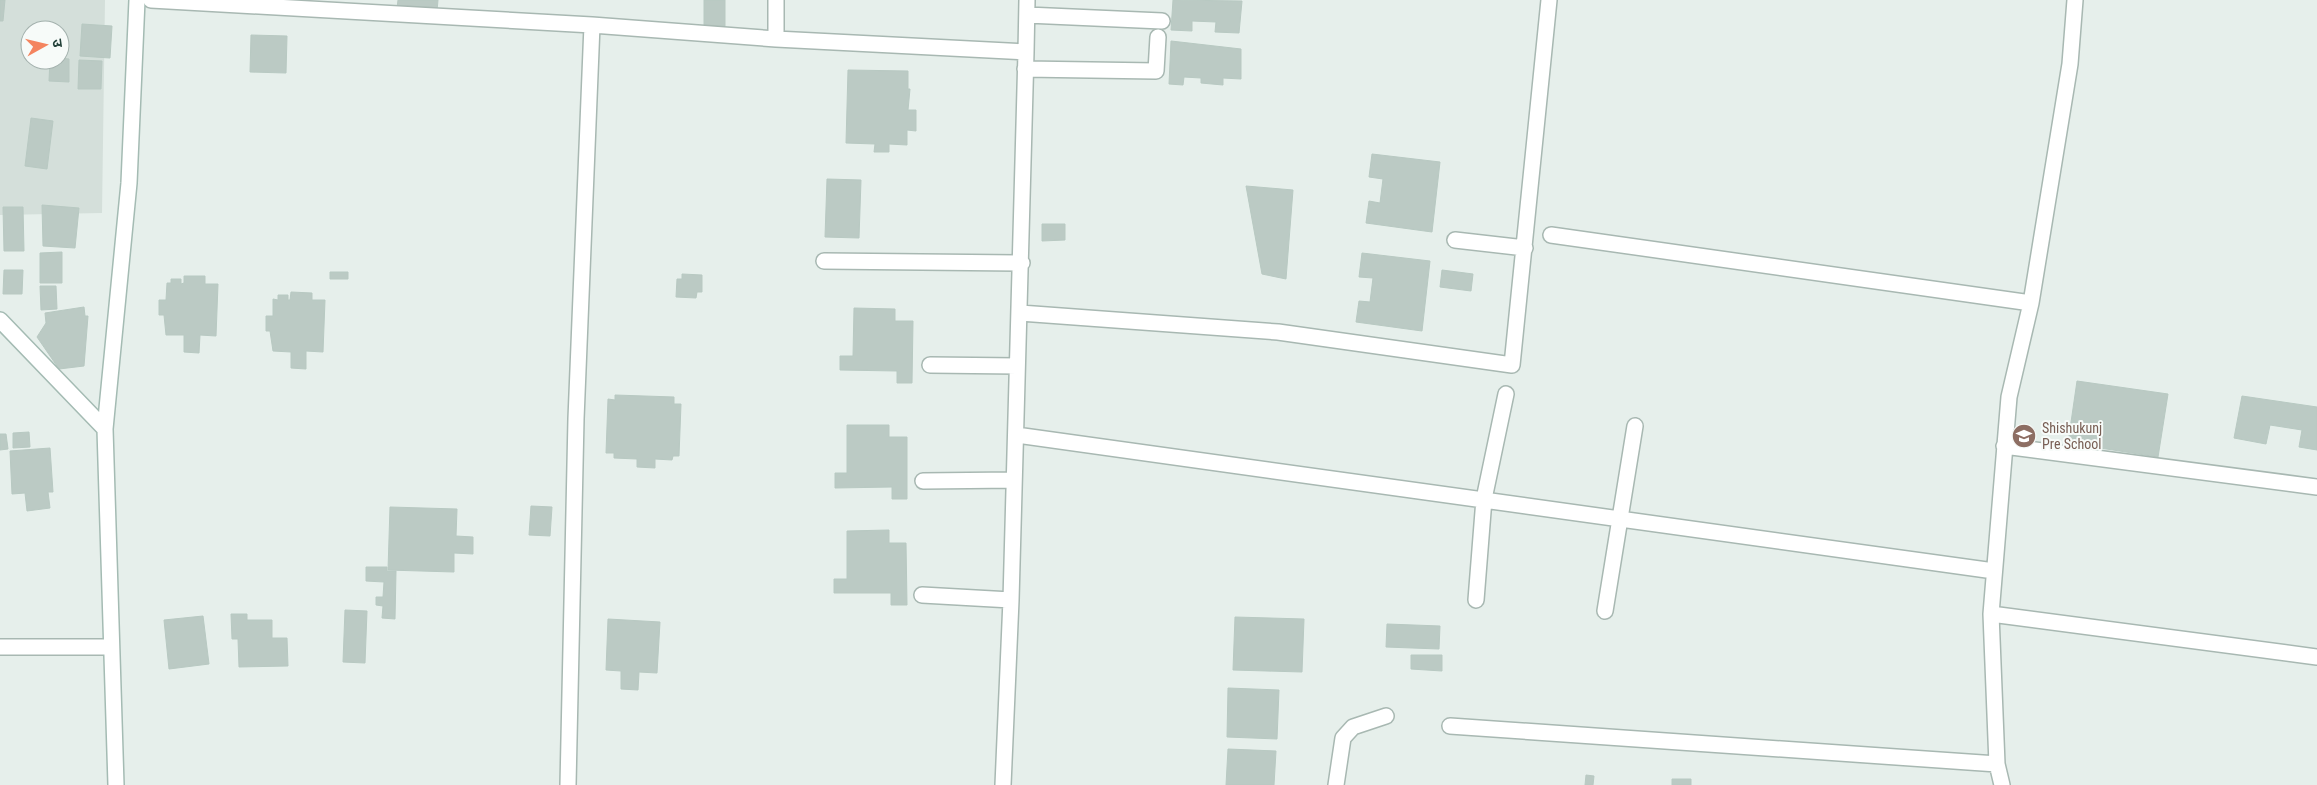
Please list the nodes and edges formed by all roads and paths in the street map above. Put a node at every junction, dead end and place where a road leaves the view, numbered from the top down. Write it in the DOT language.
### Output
graph roads {
  1 [pos="137,0"];
  2 [pos="151,0"];
  3 [pos="776,0"];
  4 [pos="1549,0"];
  5 [pos="2075,0"];
  6 [pos="1027,7"];
  7 [pos="1162,21"];
  8 [pos="592,25"];
  9 [pos="1158,37"];
  10 [pos="776,39"];
  11 [pos="1026,52"];
  12 [pos="1025,69"];
  13 [pos="1551,235"];
  14 [pos="1456,240"];
  15 [pos="1525,248"];
  16 [pos="824,261"];
  17 [pos="1022,262"];
  18 [pos="2030,304"];
  19 [pos="1020,313"];
  20 [pos="0,320"];
  21 [pos="930,365"];
  22 [pos="1017,366"];
  23 [pos="1506,394"];
  24 [pos="1635,426"];
  25 [pos="105,429"];
  26 [pos="1016,435"];
  27 [pos="2004,446"];
  28 [pos="1014,480"];
  29 [pos="923,481"];
  30 [pos="2317,487"];
  31 [pos="1484,500"];
  32 [pos="1621,519"];
  33 [pos="1994,571"];
  34 [pos="922,595"];
  35 [pos="1011,600"];
  36 [pos="1476,600"];
  37 [pos="1605,611"];
  38 [pos="1991,614"];
  39 [pos="0,647"];
  40 [pos="111,648"];
  41 [pos="2317,657"];
  42 [pos="1386,716"];
  43 [pos="1450,726"];
  44 [pos="1997,764"];
  45 [pos="116,785"];
  46 [pos="568,785"];
  47 [pos="1003,785"];
  48 [pos="1336,785"];
  49 [pos="2002,785"];
  1 -- 25 [label="street"];
  2 -- 8 [label="street"];
  3 -- 10 [label="street"];
  4 -- 15 [label="street"];
  5 -- 18 [label="street"];
  6 -- 7 [label="street"];
  6 -- 11 [label="street"];
  8 -- 10 [label="street"];
  8 -- 46 [label="street"];
  9 -- 12 [label="street"];
  10 -- 11 [label="street"];
  11 -- 12 [label="street"];
  12 -- 17 [label="street"];
  13 -- 18 [label="street"];
  14 -- 15 [label="street"];
  15 -- 19 [label="street"];
  16 -- 17 [label="street"];
  17 -- 19 [label="street"];
  18 -- 27 [label="street"];
  19 -- 22 [label="street"];
  20 -- 25 [label="street"];
  21 -- 22 [label="street"];
  22 -- 26 [label="street"];
  23 -- 31 [label="street"];
  24 -- 32 [label="street"];
  25 -- 40 [label="street"];
  26 -- 28 [label="street"];
  26 -- 31 [label="street"];
  27 -- 30 [label="street"];
  27 -- 33 [label="street"];
  28 -- 29 [label="street"];
  28 -- 35 [label="street"];
  31 -- 32 [label="street"];
  31 -- 36 [label="street"];
  32 -- 33 [label="street"];
  32 -- 37 [label="street"];
  33 -- 38 [label="street"];
  34 -- 35 [label="street"];
  35 -- 47 [label="street"];
  38 -- 41 [label="street"];
  38 -- 44 [label="street"];
  39 -- 40 [label="street"];
  40 -- 45 [label="street"];
  42 -- 48 [label="street"];
  43 -- 44 [label="street"];
  44 -- 49 [label="street"];
}
